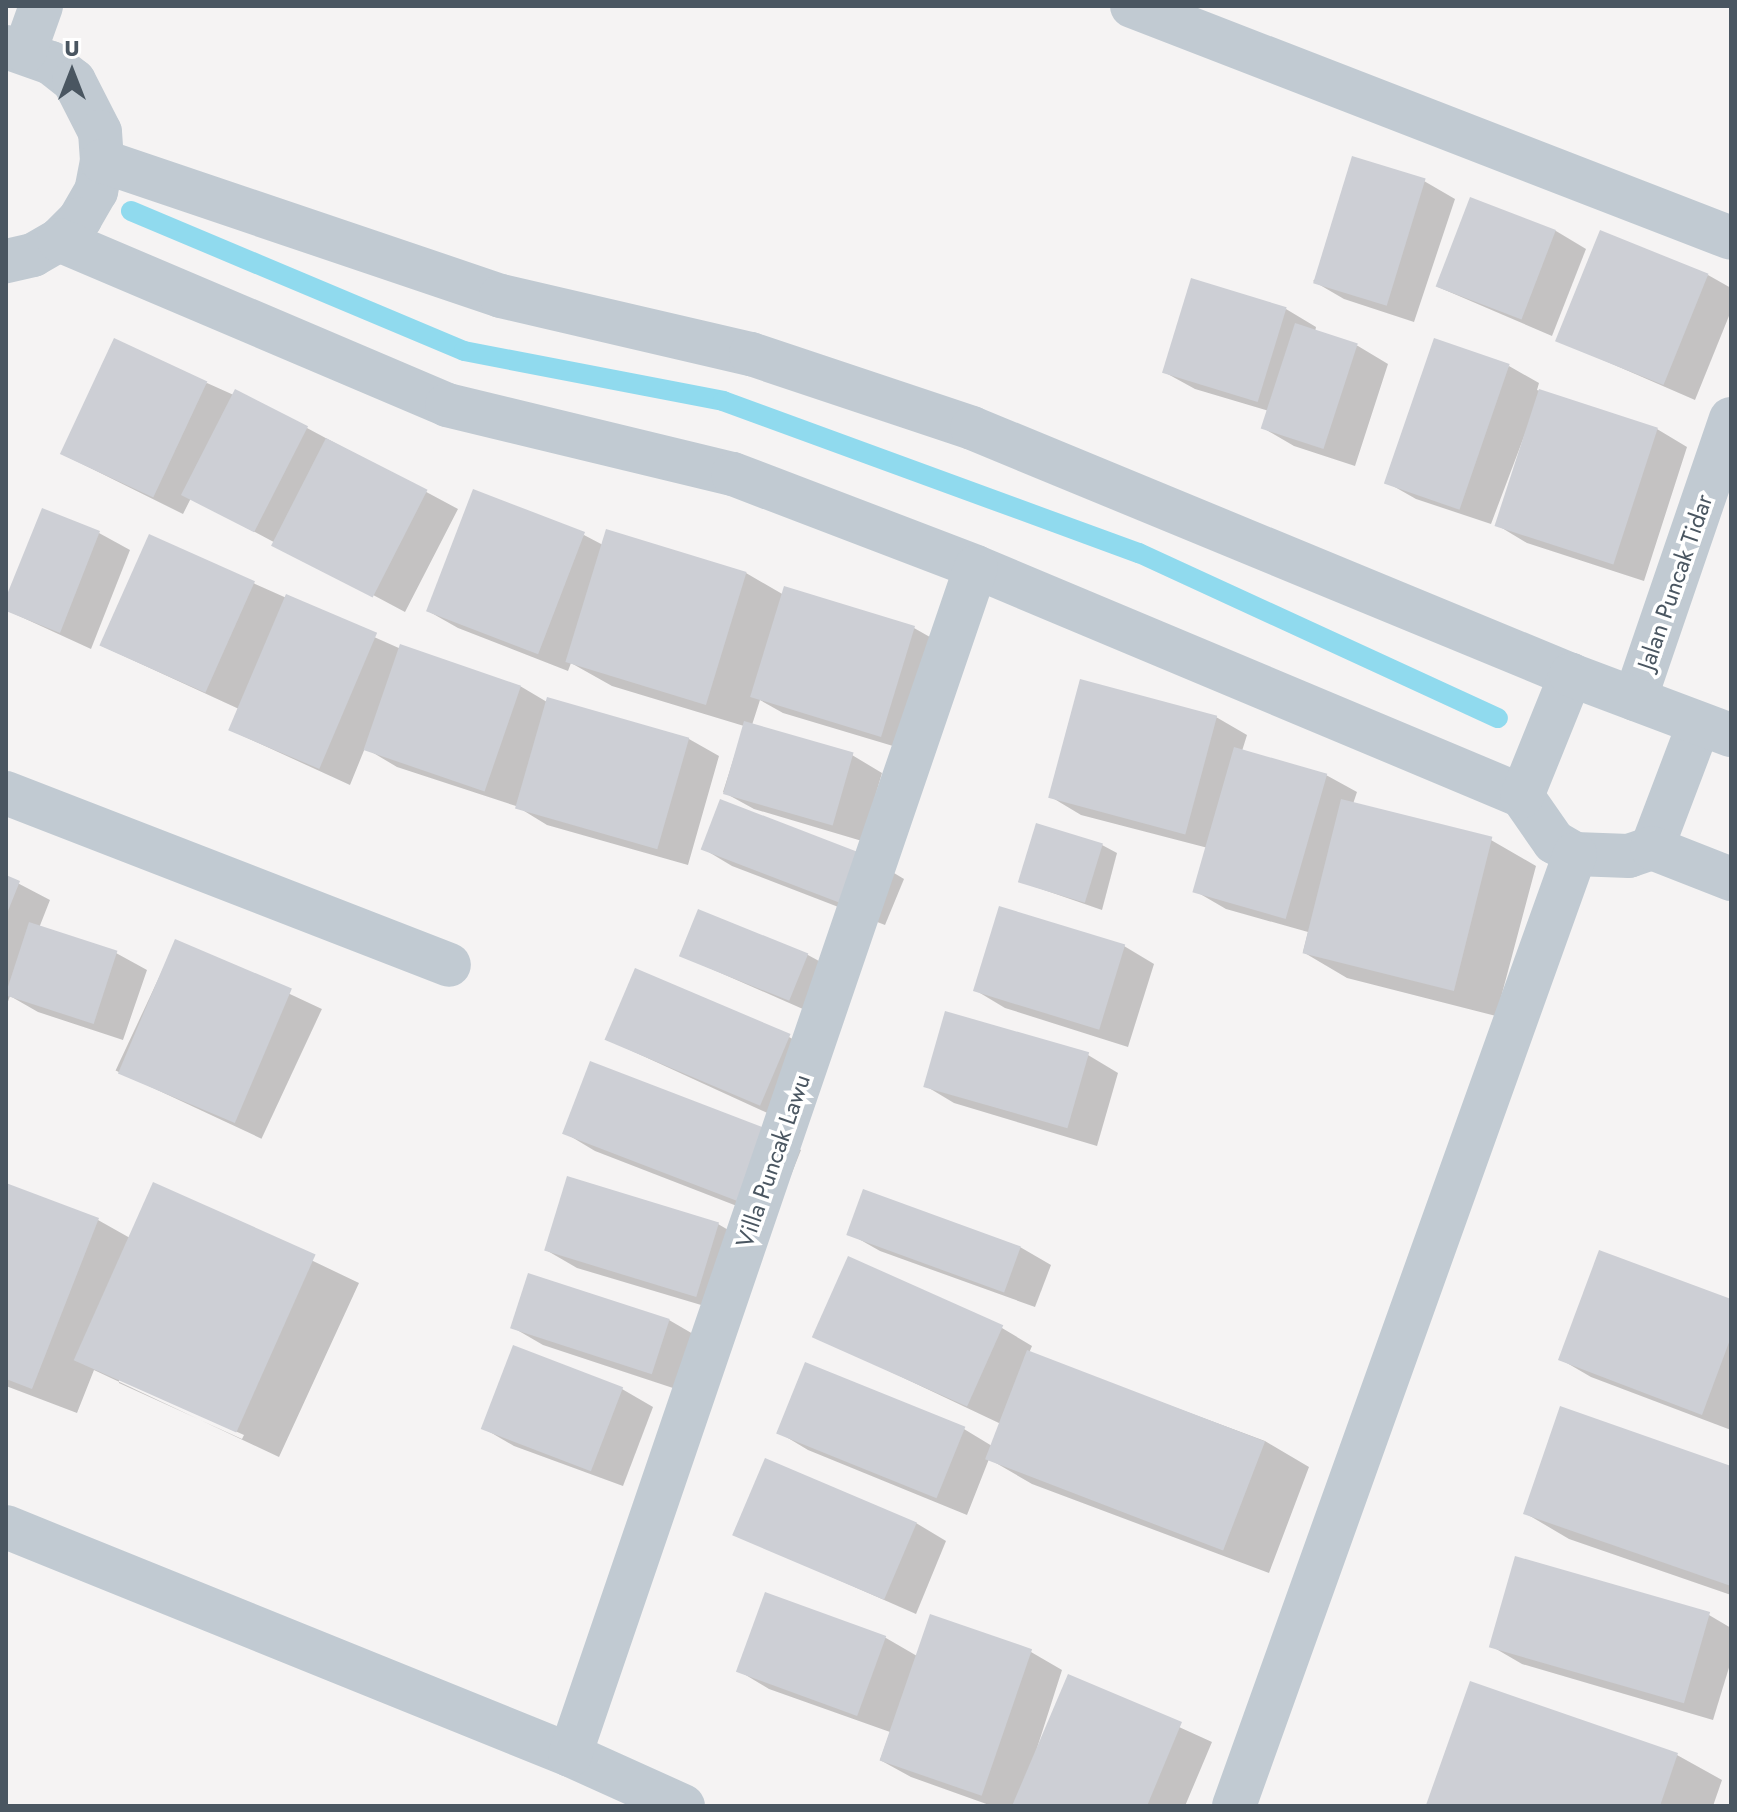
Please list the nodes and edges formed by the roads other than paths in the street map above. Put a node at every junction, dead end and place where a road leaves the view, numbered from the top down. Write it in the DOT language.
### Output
graph roads {
  1 [pos="41,6"];
  2 [pos="1132,6"];
  3 [pos="1218,22"];
  4 [pos="15,49"];
  5 [pos="102,161"];
  6 [pos="1731,238"];
  7 [pos="59,240"];
  8 [pos="6,261"];
  9 [pos="1731,419"];
  10 [pos="976,567"];
  11 [pos="1571,675"];
  12 [pos="1635,699"];
  13 [pos="1715,729"];
  14 [pos="6,793"];
  15 [pos="1522,796"];
  16 [pos="1652,848"];
  17 [pos="1575,854"];
  18 [pos="1731,879"];
  19 [pos="449,965"];
  20 [pos="6,1527"];
  21 [pos="570,1755"];
  22 [pos="683,1806"];
  23 [pos="1234,1806"];
  1 -- 4 [label="street"];
  2 -- 3 [label="street"];
  3 -- 6 [label="street"];
  4 -- 5 [label="street"];
  5 -- 7 [label="street"];
  5 -- 11 [label="street"];
  7 -- 8 [label="street"];
  7 -- 10 [label="street"];
  9 -- 12 [label="street, Jalan Puncak Tidar"];
  10 -- 15 [label="street"];
  10 -- 21 [label="street, Villa Puncak Lawu"];
  11 -- 12 [label="street"];
  11 -- 15 [label="street"];
  12 -- 13 [label="street"];
  13 -- 16 [label="street"];
  14 -- 19 [label="street"];
  15 -- 17 [label="street"];
  16 -- 17 [label="street"];
  16 -- 18 [label="street"];
  17 -- 23 [label="street"];
  20 -- 21 [label="street"];
  21 -- 22 [label="street"];
}
